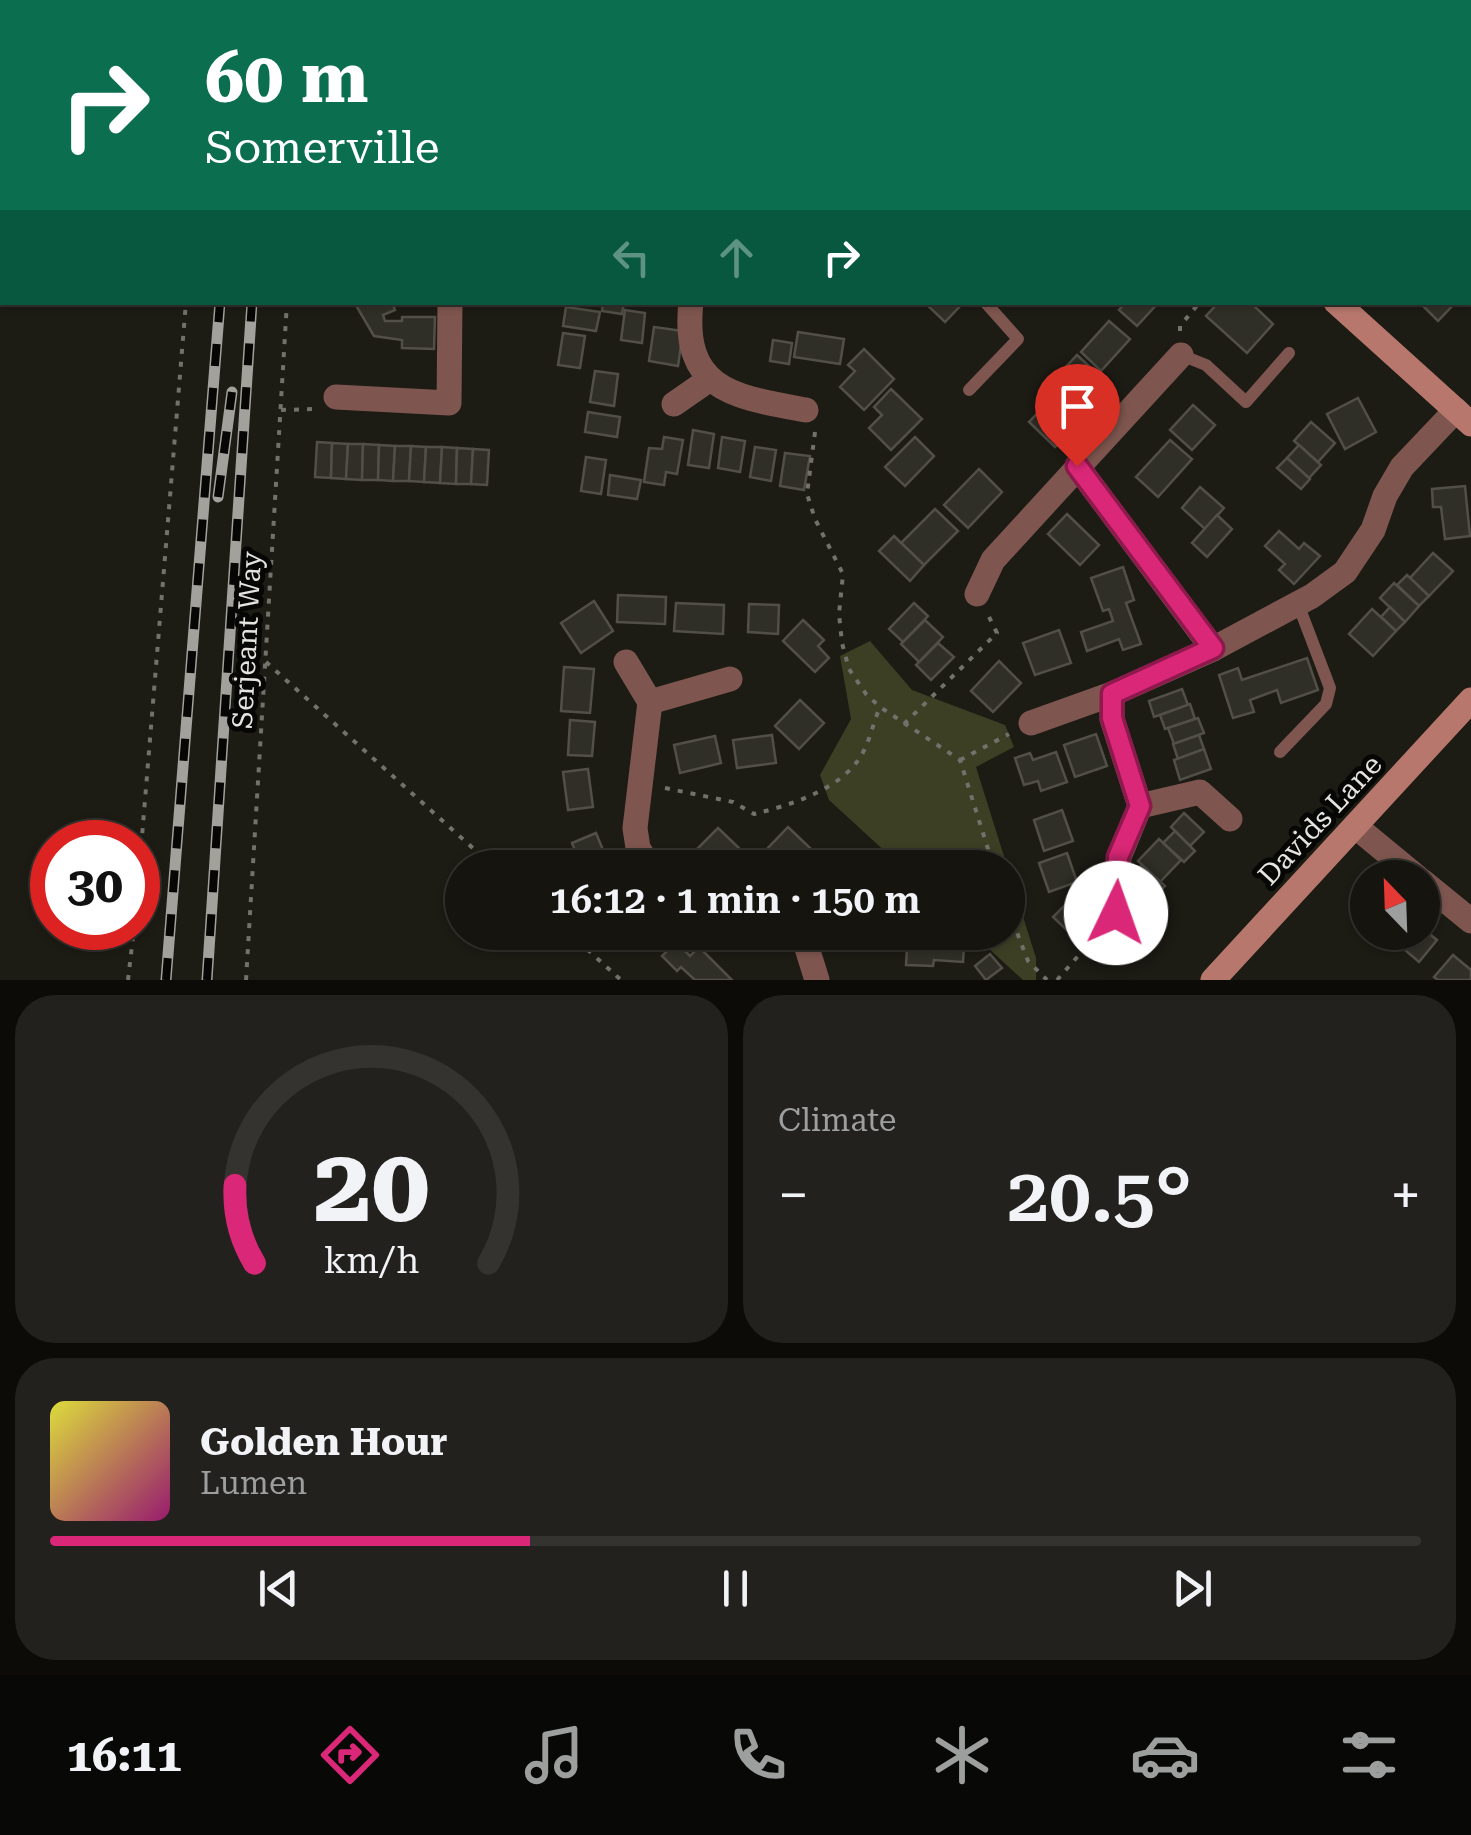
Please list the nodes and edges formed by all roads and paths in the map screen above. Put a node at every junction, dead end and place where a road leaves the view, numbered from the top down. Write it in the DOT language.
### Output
graph roads {
  1 [pos="186,305"];
  2 [pos="288,305"];
  3 [pos="450,305"];
  4 [pos="691,305"];
  5 [pos="987,305"];
  6 [pos="1198,305"];
  7 [pos="1339,305"];
  8 [pos="1289,353"];
  9 [pos="1181,355"];
  10 [pos="710,379"];
  11 [pos="970,390"];
  12 [pos="336,397"];
  13 [pos="674,404"];
  14 [pos="281,410"];
  15 [pos="806,410"];
  16 [pos="1464,417"];
  17 [pos="1077,466"];
  18 [pos="977,594"];
  19 [pos="1298,604"];
  20 [pos="1213,648"];
  21 [pos="266,662"];
  22 [pos="626,662"];
  23 [pos="730,679"];
  24 [pos="1112,694"];
  25 [pos="1471,700"];
  26 [pos="650,702"];
  27 [pos="880,707"];
  28 [pos="1030,723"];
  29 [pos="904,724"];
  30 [pos="1280,752"];
  31 [pos="960,760"];
  32 [pos="641,783"];
  33 [pos="1140,806"];
  34 [pos="1230,819"];
  35 [pos="143,820"];
  36 [pos="1355,826"];
  37 [pos="476,850"];
  38 [pos="639,850"];
  39 [pos="988,850"];
  40 [pos="1396,860"];
  41 [pos="1440,896"];
  42 [pos="1116,913"];
  43 [pos="1471,921"];
  44 [pos="131,950"];
  45 [pos="588,950"];
  46 [pos="808,950"];
  47 [pos="1023,950"];
  48 [pos="128,980"];
  49 [pos="246,980"];
  50 [pos="621,980"];
  51 [pos="817,980"];
  52 [pos="1047,980"];
  53 [pos="1057,980"];
  54 [pos="1212,980"];
  1 -- 35 [label="path"];
  2 -- 14 [label="path, Serjeant Way"];
  3 -- 12 [label="street"];
  4 -- 10 [label="street"];
  5 -- 11 [label="lane"];
  6 -- 9 [label="path"];
  7 -- 16 [label="street"];
  8 -- 9 [label="lane"];
  9 -- 17 [label="street"];
  10 -- 13 [label="street"];
  10 -- 15 [label="street"];
  12 -- 14 [label="path"];
  14 -- 21 [label="path, Serjeant Way"];
  15 -- 27 [label="path"];
  16 -- 19 [label="street"];
  17 -- 18 [label="street"];
  17 -- 20 [label="street"];
  18 -- 29 [label="path"];
  19 -- 20 [label="street"];
  19 -- 30 [label="lane"];
  20 -- 24 [label="street"];
  21 -- 37 [label="path"];
  21 -- 49 [label="path, Serjeant Way"];
  22 -- 26 [label="street"];
  23 -- 26 [label="street"];
  24 -- 28 [label="street"];
  24 -- 33 [label="street"];
  25 -- 36 [label="street, Davids Lane"];
  26 -- 32 [label="street"];
  27 -- 29 [label="path"];
  27 -- 32 [label="path"];
  28 -- 31 [label="path"];
  29 -- 31 [label="path"];
  31 -- 39 [label="path"];
  32 -- 38 [label="street"];
  33 -- 34 [label="street"];
  33 -- 42 [label="street"];
  36 -- 40 [label="street"];
  36 -- 54 [label="street, Davids Lane"];
  41 -- 43 [label="street"];
  42 -- 53 [label="path"];
  44 -- 48 [label="path"];
  45 -- 50 [label="path"];
  46 -- 51 [label="street"];
  47 -- 52 [label="path"];
}
